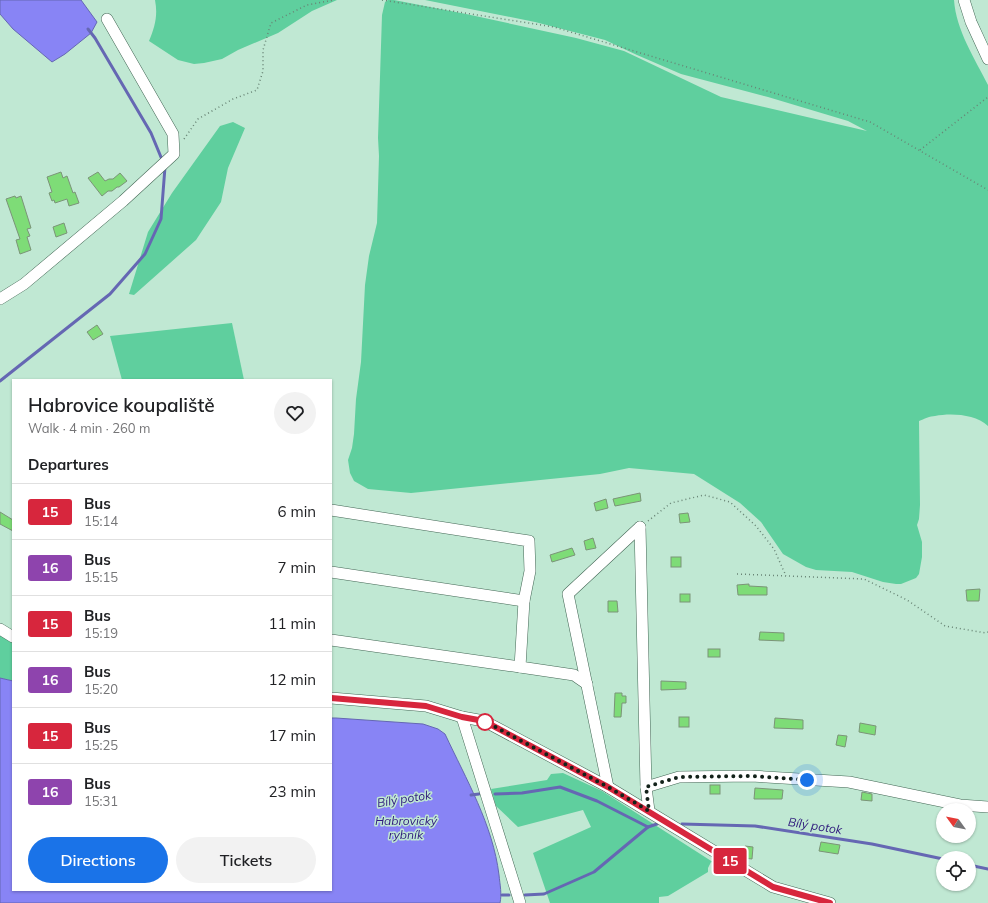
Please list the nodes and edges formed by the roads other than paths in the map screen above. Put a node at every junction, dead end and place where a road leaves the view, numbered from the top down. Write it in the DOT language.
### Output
graph roads {
  1 [pos="964,0"];
  2 [pos="107,19"];
  3 [pos="988,59"];
  4 [pos="0,299"];
  5 [pos="332,510"];
  6 [pos="332,572"];
  7 [pos="524,602"];
  8 [pos="0,629"];
  9 [pos="12,636"];
  10 [pos="332,640"];
  11 [pos="520,667"];
  12 [pos="587,684"];
  13 [pos="332,698"];
  14 [pos="462,717"];
  15 [pos="608,787"];
  16 [pos="646,787"];
  17 [pos="988,807"];
  18 [pos="649,811"];
  19 [pos="520,903"];
  20 [pos="830,903"];
  1 -- 3 [label="street"];
  2 -- 4 [label="street"];
  5 -- 7 [label="street"];
  6 -- 7 [label="street"];
  7 -- 11 [label="street"];
  8 -- 9 [label="street"];
  10 -- 11 [label="street"];
  11 -- 12 [label="street"];
  12 -- 15 [label="street"];
  12 -- 16 [label="street"];
  13 -- 14 [label="street"];
  14 -- 15 [label="street"];
  14 -- 19 [label="street"];
  15 -- 18 [label="street"];
  16 -- 17 [label="street"];
  16 -- 18 [label="street"];
  18 -- 20 [label="street"];
}
